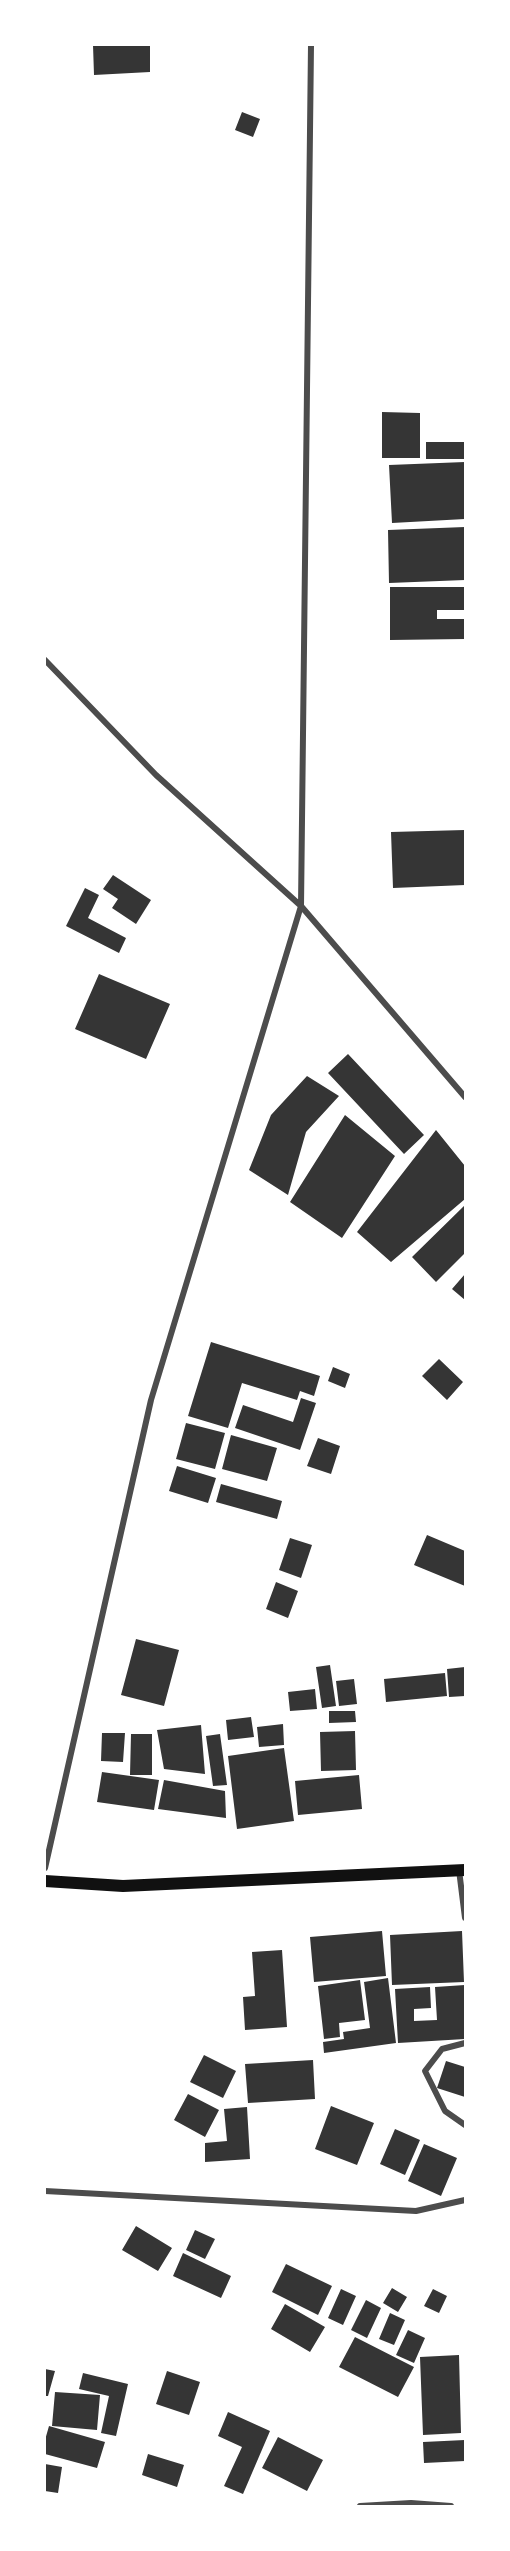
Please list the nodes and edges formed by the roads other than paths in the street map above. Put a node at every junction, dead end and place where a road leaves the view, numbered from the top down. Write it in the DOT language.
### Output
graph roads {
  1 [pos="311,45"];
  2 [pos="45,660"];
  3 [pos="301,906"];
  4 [pos="465,1097"];
  5 [pos="45,1868"];
  6 [pos="462,1870"];
  7 [pos="45,1881"];
  8 [pos="465,1918"];
  9 [pos="465,2043"];
  10 [pos="465,2125"];
  11 [pos="45,2191"];
  12 [pos="465,2200"];
  13 [pos="360,2506"];
  14 [pos="452,2506"];
  1 -- 3 [label="street"];
  2 -- 3 [label="street"];
  3 -- 4 [label="street"];
  3 -- 5 [label="street"];
  6 -- 7 [label="main road"];
  6 -- 8 [label="street"];
  9 -- 10 [label="street"];
  11 -- 12 [label="street"];
  13 -- 14 [label="street"];
}
